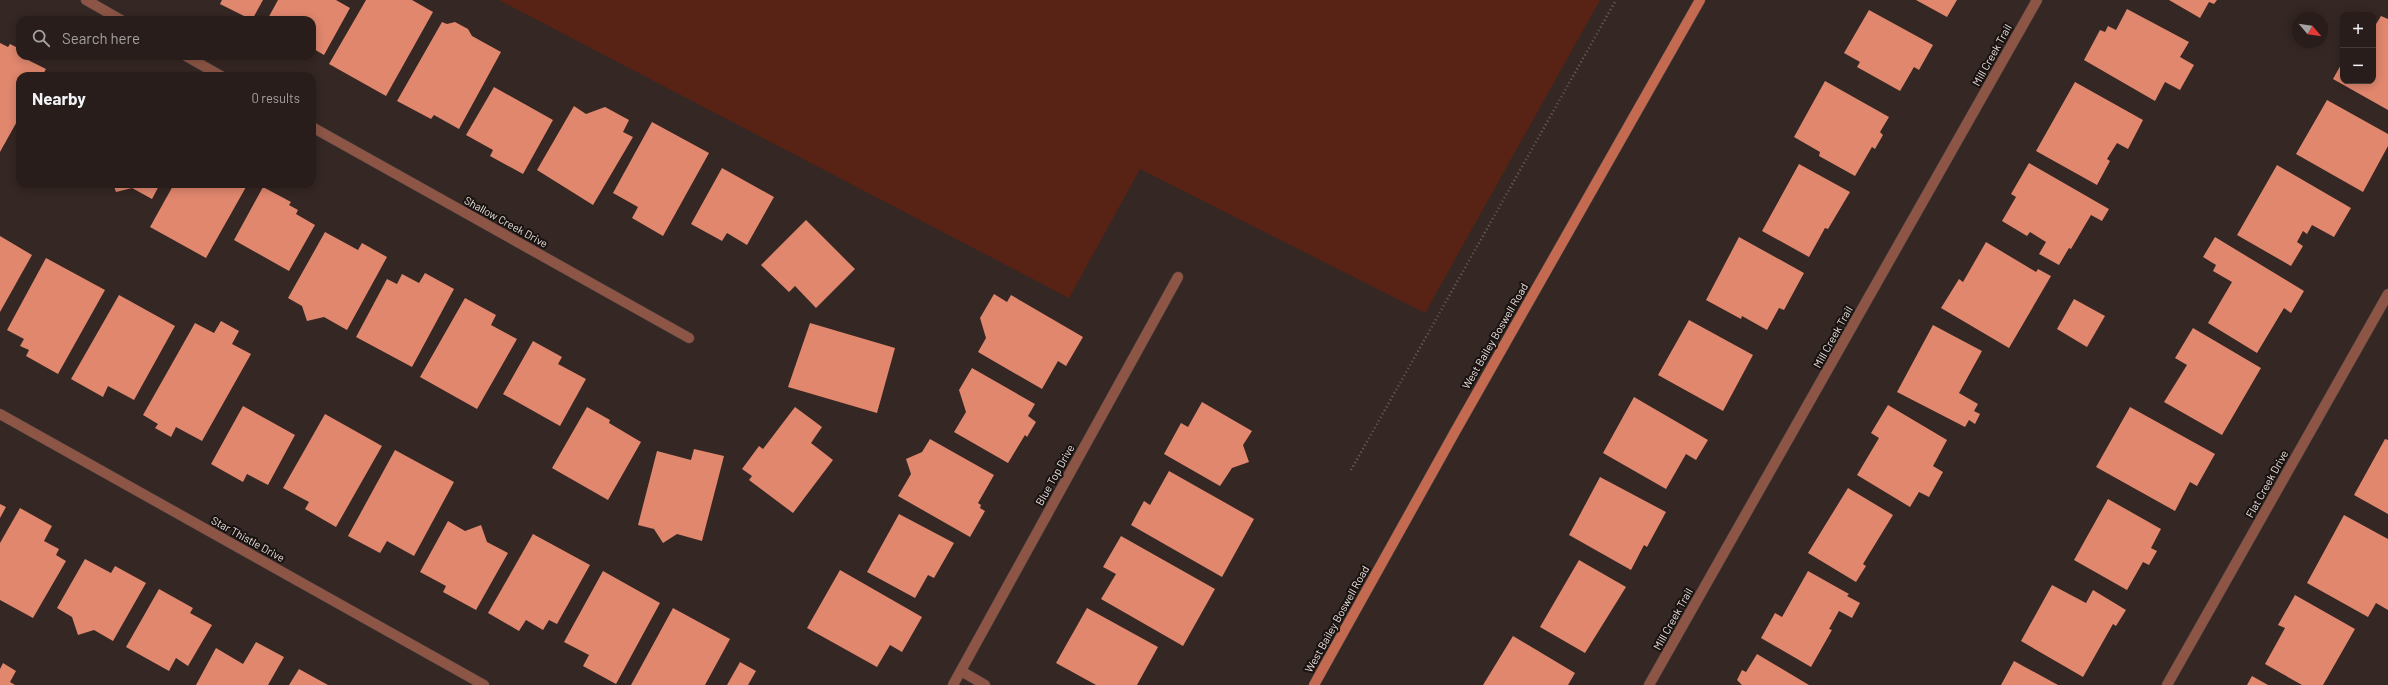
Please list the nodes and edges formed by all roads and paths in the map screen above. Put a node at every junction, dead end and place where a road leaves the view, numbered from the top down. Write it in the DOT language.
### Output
graph roads {
  1 [pos="86,0"];
  2 [pos="1616,0"];
  3 [pos="1700,0"];
  4 [pos="2037,0"];
  5 [pos="114,16"];
  6 [pos="193,60"];
  7 [pos="214,72"];
  8 [pos="316,129"];
  9 [pos="1178,277"];
  10 [pos="2388,294"];
  11 [pos="689,338"];
  12 [pos="0,414"];
  13 [pos="1351,470"];
  14 [pos="961,671"];
  15 [pos="484,685"];
  16 [pos="953,685"];
  17 [pos="985,685"];
  18 [pos="1314,685"];
  19 [pos="1649,685"];
  20 [pos="2168,685"];
  1 -- 5 [label="street"];
  2 -- 13 [label="path"];
  3 -- 18 [label="main road, West Bailey Boswell Road"];
  4 -- 19 [label="street, Mill Creek Trail"];
  6 -- 7 [label="street"];
  8 -- 11 [label="street, Shallow Creek Drive"];
  9 -- 14 [label="street, Blue Top Drive"];
  10 -- 20 [label="street, Flat Creek Drive"];
  12 -- 15 [label="street, Star Thistle Drive"];
  14 -- 16 [label="street, Blue Top Drive"];
  14 -- 17 [label="street"];
}
